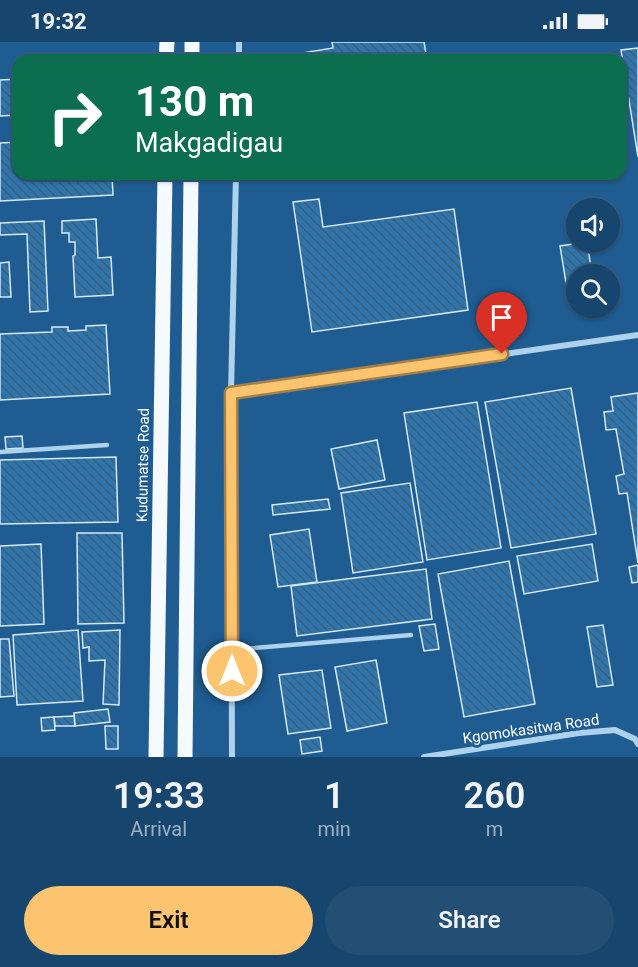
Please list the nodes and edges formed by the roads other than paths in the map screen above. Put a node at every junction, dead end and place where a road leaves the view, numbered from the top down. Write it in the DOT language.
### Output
graph roads {
  1 [pos="165,180"];
  2 [pos="191,180"];
  3 [pos="236,180"];
  4 [pos="638,335"];
  5 [pos="231,393"];
  6 [pos="107,445"];
  7 [pos="0,452"];
  8 [pos="411,635"];
  9 [pos="231,650"];
  10 [pos="638,744"];
  11 [pos="156,757"];
  12 [pos="185,757"];
  13 [pos="232,757"];
  14 [pos="424,757"];
  1 -- 11 [label="main road, Kudumatse Road"];
  2 -- 12 [label="main road"];
  3 -- 5 [label="street"];
  4 -- 5 [label="street"];
  5 -- 9 [label="street"];
  6 -- 7 [label="lane"];
  8 -- 9 [label="lane"];
  9 -- 13 [label="street"];
  10 -- 14 [label="street, Kgomokasitwa Road"];
}
